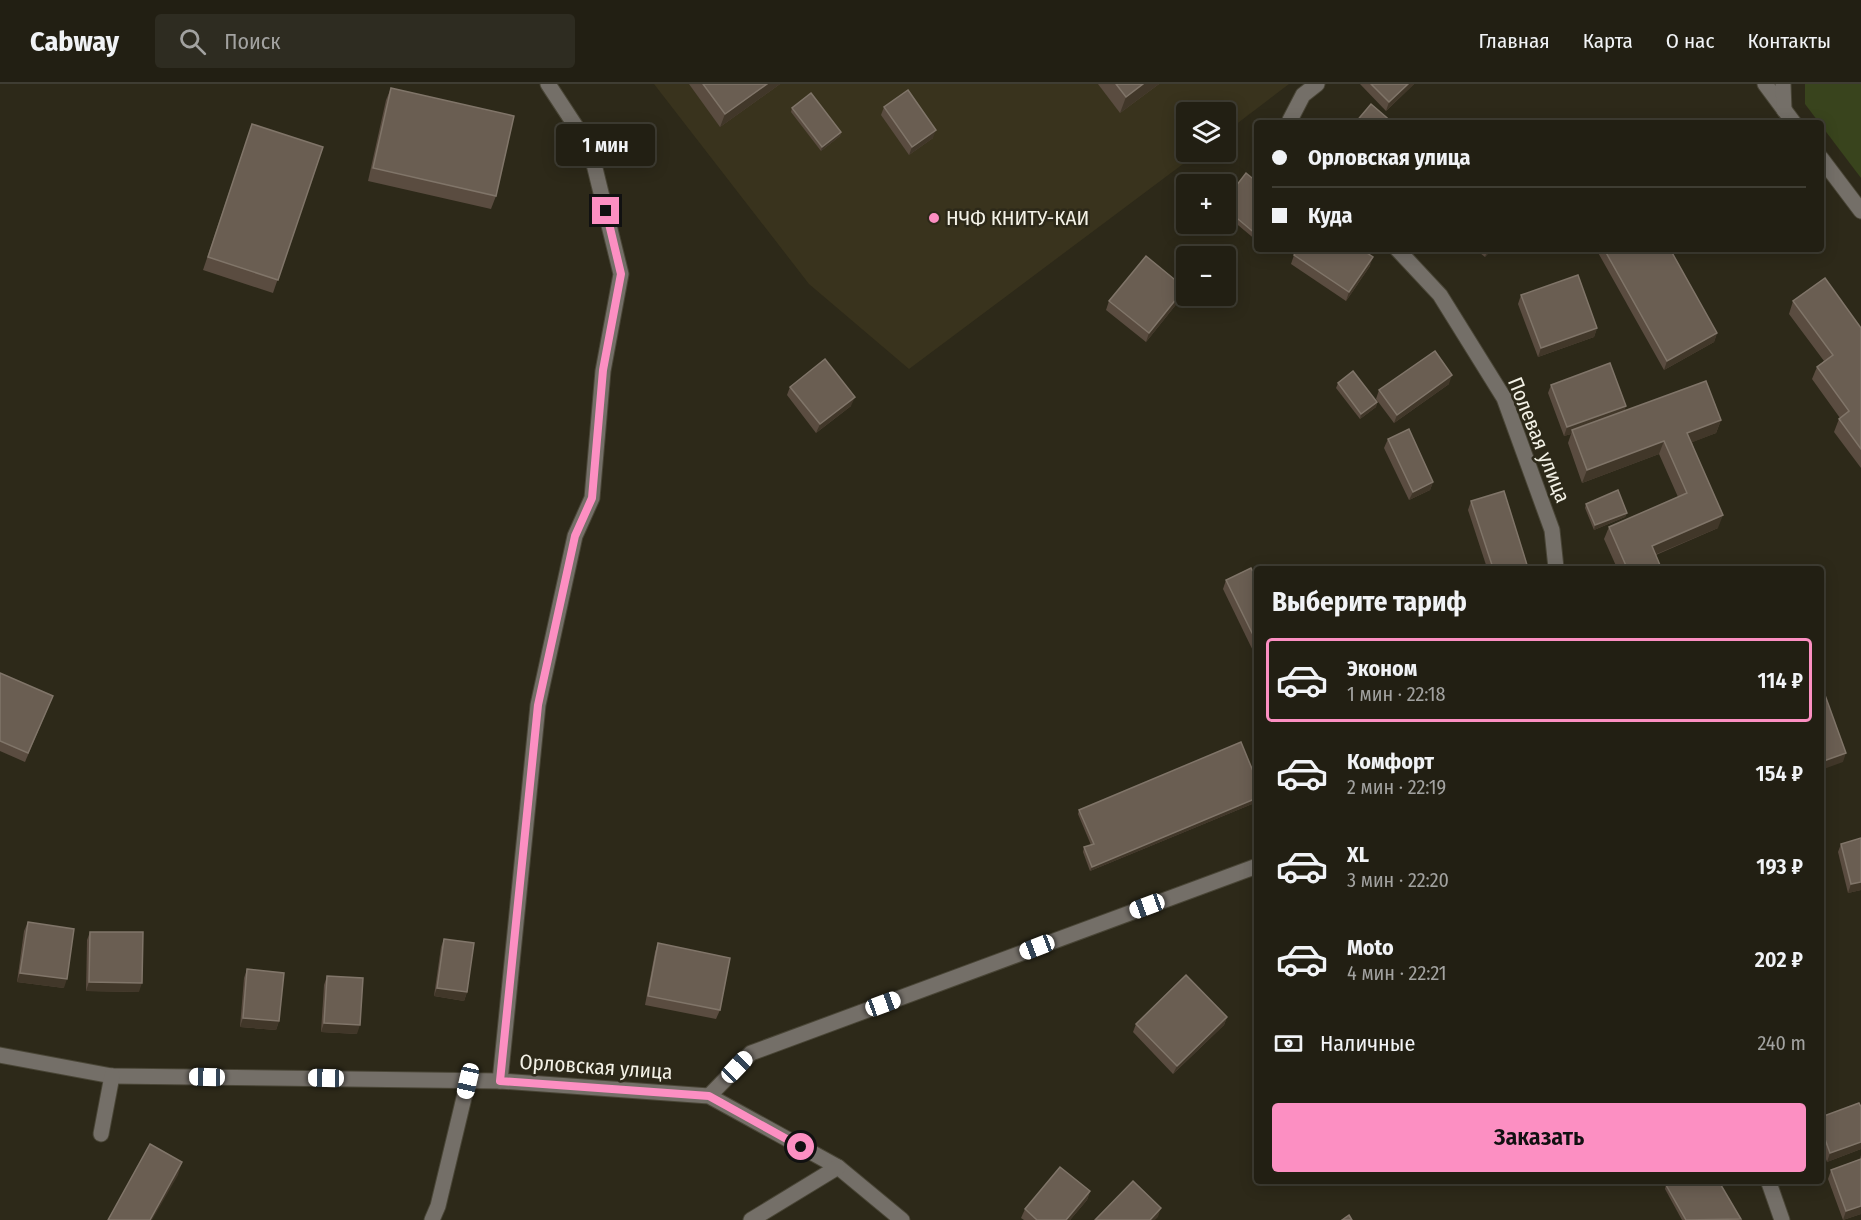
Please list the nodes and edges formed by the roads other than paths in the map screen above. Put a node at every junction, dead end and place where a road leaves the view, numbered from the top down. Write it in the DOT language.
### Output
graph roads {
  1 [pos="548,84"];
  2 [pos="1317,84"];
  3 [pos="1765,84"];
  4 [pos="1783,84"];
  5 [pos="1784,110"];
  6 [pos="1290,120"];
  7 [pos="1792,120"];
  8 [pos="1824,162"];
  9 [pos="1861,211"];
  10 [pos="1400,252"];
  11 [pos="1556,566"];
  12 [pos="1254,867"];
  13 [pos="0,1055"];
  14 [pos="112,1076"];
  15 [pos="468,1081"];
  16 [pos="500,1081"];
  17 [pos="709,1096"];
  18 [pos="101,1134"];
  19 [pos="838,1167"];
  20 [pos="1769,1184"];
  21 [pos="432,1220"];
  22 [pos="751,1220"];
  23 [pos="902,1220"];
  24 [pos="1782,1220"];
  1 -- 16 [label="street"];
  2 -- 6 [label="street"];
  3 -- 5 [label="street"];
  4 -- 5 [label="street"];
  5 -- 7 [label="street"];
  8 -- 9 [label="street"];
  10 -- 11 [label="street, Полевая улица"];
  12 -- 17 [label="street"];
  13 -- 14 [label="street, Орловская улица"];
  14 -- 15 [label="street, Орловская улица"];
  14 -- 18 [label="street"];
  15 -- 16 [label="street, Орловская улица"];
  15 -- 21 [label="street"];
  16 -- 17 [label="street, Орловская улица"];
  17 -- 19 [label="street, Орловская улица"];
  19 -- 22 [label="street"];
  19 -- 23 [label="street, Орловская улица"];
  20 -- 24 [label="street"];
}
